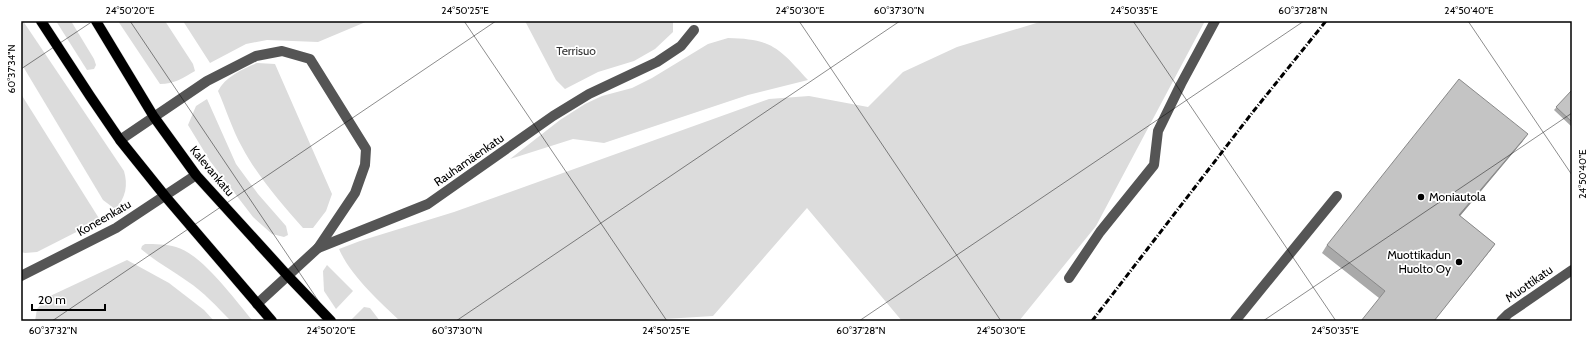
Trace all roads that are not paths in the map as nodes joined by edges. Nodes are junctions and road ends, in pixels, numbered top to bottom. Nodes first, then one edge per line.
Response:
1 (41, 21) edge
2 (96, 21) edge
3 (1215, 21) edge
4 (694, 30) dead end
5 (154, 117) junction
6 (120, 140) junction
7 (196, 175) junction
8 (165, 196) junction
9 (1337, 196) dead end
10 (318, 248) junction
11 (1572, 270) edge
12 (287, 275) junction
13 (21, 276) edge
14 (1069, 278) dead end
15 (256, 304) junction
16 (272, 321) edge
17 (331, 321) edge
18 (1235, 321) edge
19 (1501, 321) edge

1 - 6 main road
2 - 5 main road, Kalevankatu
3 - 14 street
4 - 10 street, Rauhamäenkatu
5 - 6 street
5 - 7 main road, Kalevankatu
5 - 10 street
6 - 8 main road
7 - 8 street, Koneenkatu
7 - 12 main road, Kalevankatu
8 - 13 street, Koneenkatu
8 - 15 main road
9 - 18 street
10 - 12 street, Rauhamäenkatu
11 - 19 street, Muottikatu
12 - 15 street, Rauhamäenkatu
12 - 17 main road, Kalevankatu
15 - 16 main road

